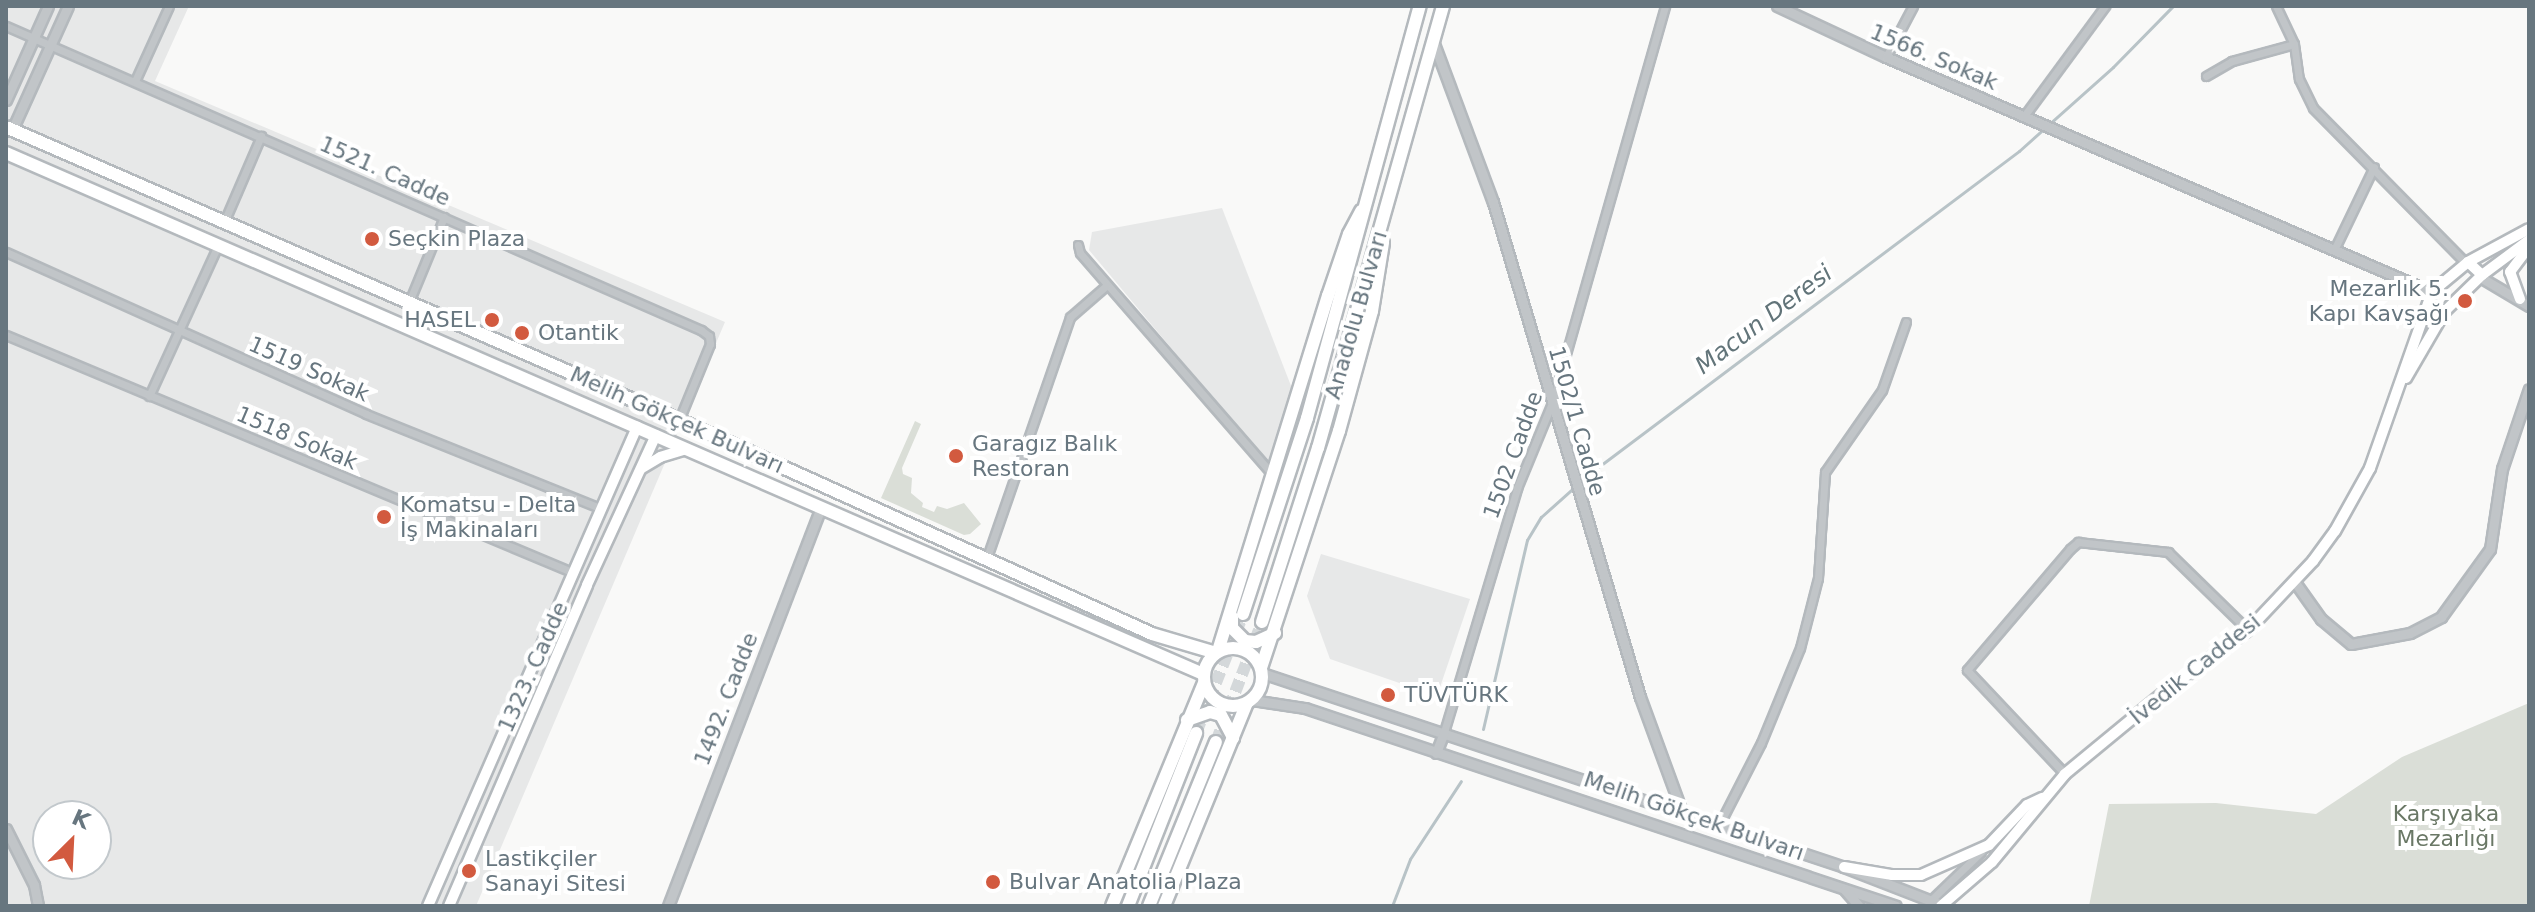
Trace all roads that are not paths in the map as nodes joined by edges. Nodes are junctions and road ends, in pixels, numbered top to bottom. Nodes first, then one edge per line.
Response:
1 (48, 6) edge
2 (68, 6) edge
3 (169, 6) edge
4 (1420, 6) edge
5 (1443, 6) edge
6 (1665, 6) edge
7 (1777, 6) edge
8 (1913, 6) edge
9 (2105, 6) edge
10 (2276, 6) edge
11 (6, 26) edge
12 (34, 38) junction
13 (1433, 41) junction
14 (2294, 44) junction
15 (50, 45) junction
16 (1886, 57) junction
17 (2206, 76) dead end
18 (135, 81) junction
19 (6, 100) edge
20 (2029, 118) junction
21 (8, 131) edge
22 (261, 136) junction
23 (6, 153) edge
24 (2374, 167) junction
25 (1371, 191) junction
26 (1387, 208) junction
27 (444, 217) junction
28 (224, 222) junction
29 (2529, 229) edge
30 (2529, 240) edge
31 (218, 245) junction
32 (1078, 245) dead end
33 (2529, 247) edge
34 (2334, 250) junction
35 (6, 252) edge
36 (2467, 262) junction
37 (2481, 276) junction
38 (1107, 285) junction
39 (2431, 295) junction
40 (409, 302) junction
41 (2524, 303) edge
42 (2445, 311) junction
43 (1906, 322) dead end
44 (179, 332) junction
45 (6, 335) edge
46 (2529, 389) edge
47 (2396, 394) junction
48 (149, 396) junction
49 (1552, 403) junction
50 (647, 406) junction
51 (665, 414) junction
52 (679, 420) junction
53 (637, 427) junction
54 (656, 435) junction
55 (686, 449) junction
56 (640, 469) junction
57 (1273, 475) junction
58 (821, 507) junction
59 (602, 509) junction
60 (986, 560) junction
61 (574, 573) junction
62 (2294, 581) junction
63 (1237, 612) junction
64 (1262, 622) tunnel mouth
65 (2248, 630) junction
66 (1275, 633) junction
67 (1217, 652) junction
68 (1262, 670) junction
69 (1203, 678) junction
70 (1250, 701) junction
71 (1187, 720) junction
72 (1444, 732) junction
73 (1196, 733) tunnel mouth
74 (1233, 738) junction
75 (1216, 742) tunnel mouth
76 (1436, 753) junction
77 (2065, 774) junction
78 (2047, 795) junction
79 (1682, 812) junction
80 (1719, 825) junction
81 (6, 829) edge
82 (1989, 845) junction
83 (1844, 867) junction
84 (440, 878) junction
85 (1835, 884) junction
86 (458, 885) junction
87 (1934, 904) edge
88 (38, 906) edge
89 (428, 906) edge
90 (449, 906) edge
91 (668, 906) edge
92 (1112, 906) edge
93 (1128, 906) edge
94 (1149, 906) edge
95 (1164, 906) edge
96 (1859, 906) edge
97 (1896, 906) edge

1 - 12 street
2 - 15 street
3 - 18 street
4 - 25 main road, Anadolu Bulvarı
5 - 13 main road, Anadolu Bulvarı
6 - 49 street, 1502 Cadde
7 - 16 street, 1566. Sokak
8 - 16 street
9 - 20 street
10 - 14 street
11 - 12 street, 1521. Cadde
12 - 15 street, 1521. Cadde
12 - 19 street
13 - 26 main road, Anadolu Bulvarı
13 - 49 street, 1502/1 Cadde
14 - 17 street
14 - 24 street
15 - 18 street, 1521. Cadde
15 - 21 street
16 - 20 street, 1566. Sokak
18 - 22 street, 1521. Cadde
20 - 34 street, 1566. Sokak
21 - 28 main road, Melih Gökçek Bulvarı
22 - 27 street, 1521. Cadde
22 - 28 street
23 - 31 main road, Melih Gökçek Bulvarı
24 - 34 street
24 - 36 street
25 - 57 main road
25 - 63 main road, Anadolu Bulvarı
26 - 64 main road, Anadolu Bulvarı
26 - 66 main road
27 - 40 street
27 - 52 street, 1521. Cadde
28 - 40 main road, Melih Gökçek Bulvarı
29 - 36 main road, İvedik Caddesi
30 - 37 main road, İvedik Caddesi
31 - 44 street
31 - 53 main road, Melih Gökçek Bulvarı
32 - 38 street
33 - 41 main road
34 - 39 street, 1566. Sokak
35 - 44 street, 1519 Sokak
36 - 37 main road
36 - 39 main road, İvedik Caddesi
37 - 41 street
37 - 42 main road, İvedik Caddesi
38 - 57 street
38 - 60 street
39 - 42 main road
39 - 47 main road, İvedik Caddesi
40 - 50 main road, Melih Gökçek Bulvarı
42 - 47 main road, İvedik Caddesi
43 - 80 street
44 - 48 street
44 - 59 street, 1519 Sokak
45 - 48 street, 1518 Sokak
46 - 62 street
47 - 62 main road, İvedik Caddesi
48 - 61 street, 1518 Sokak
49 - 72 street, 1502 Cadde
49 - 79 street, 1502/1 Cadde
50 - 51 main road, Melih Gökçek Bulvarı
50 - 53 main road
51 - 52 main road, Melih Gökçek Bulvarı
51 - 54 main road
52 - 60 main road, Melih Gökçek Bulvarı
53 - 54 main road, Melih Gökçek Bulvarı
53 - 59 main road, 1323. Cadde
54 - 55 main road, Melih Gökçek Bulvarı
54 - 56 main road
55 - 56 main road
55 - 58 main road, Melih Gökçek Bulvarı
56 - 86 main road
57 - 63 main road
58 - 69 main road, Melih Gökçek Bulvarı
58 - 91 street, 1492. Cadde
59 - 61 main road, 1323. Cadde
60 - 67 main road, Melih Gökçek Bulvarı
61 - 84 main road, 1323. Cadde
62 - 65 main road, İvedik Caddesi
63 - 66 main road
63 - 67 main road
65 - 77 main road, İvedik Caddesi
65 - 77 street
66 - 68 main road
67 - 68 main road
67 - 69 main road
68 - 70 main road
68 - 72 street, Melih Gökçek Bulvarı
69 - 70 main road
69 - 71 main road
70 - 74 main road
70 - 76 street, Melih Gökçek Bulvarı
71 - 74 main road
71 - 92 main road
72 - 76 street
72 - 79 street, Melih Gökçek Bulvarı
73 - 93 main road
74 - 95 main road
75 - 94 main road
76 - 85 street, Melih Gökçek Bulvarı
77 - 78 main road, İvedik Caddesi
78 - 82 main road
78 - 87 main road, İvedik Caddesi
79 - 80 street, Melih Gökçek Bulvarı
80 - 83 street, Melih Gökçek Bulvarı
81 - 88 street
82 - 83 main road
82 - 87 street
83 - 87 street, Melih Gökçek Bulvarı
84 - 86 main road
84 - 89 main road, 1323. Cadde
85 - 96 street
85 - 97 street, Melih Gökçek Bulvarı
86 - 90 main road

